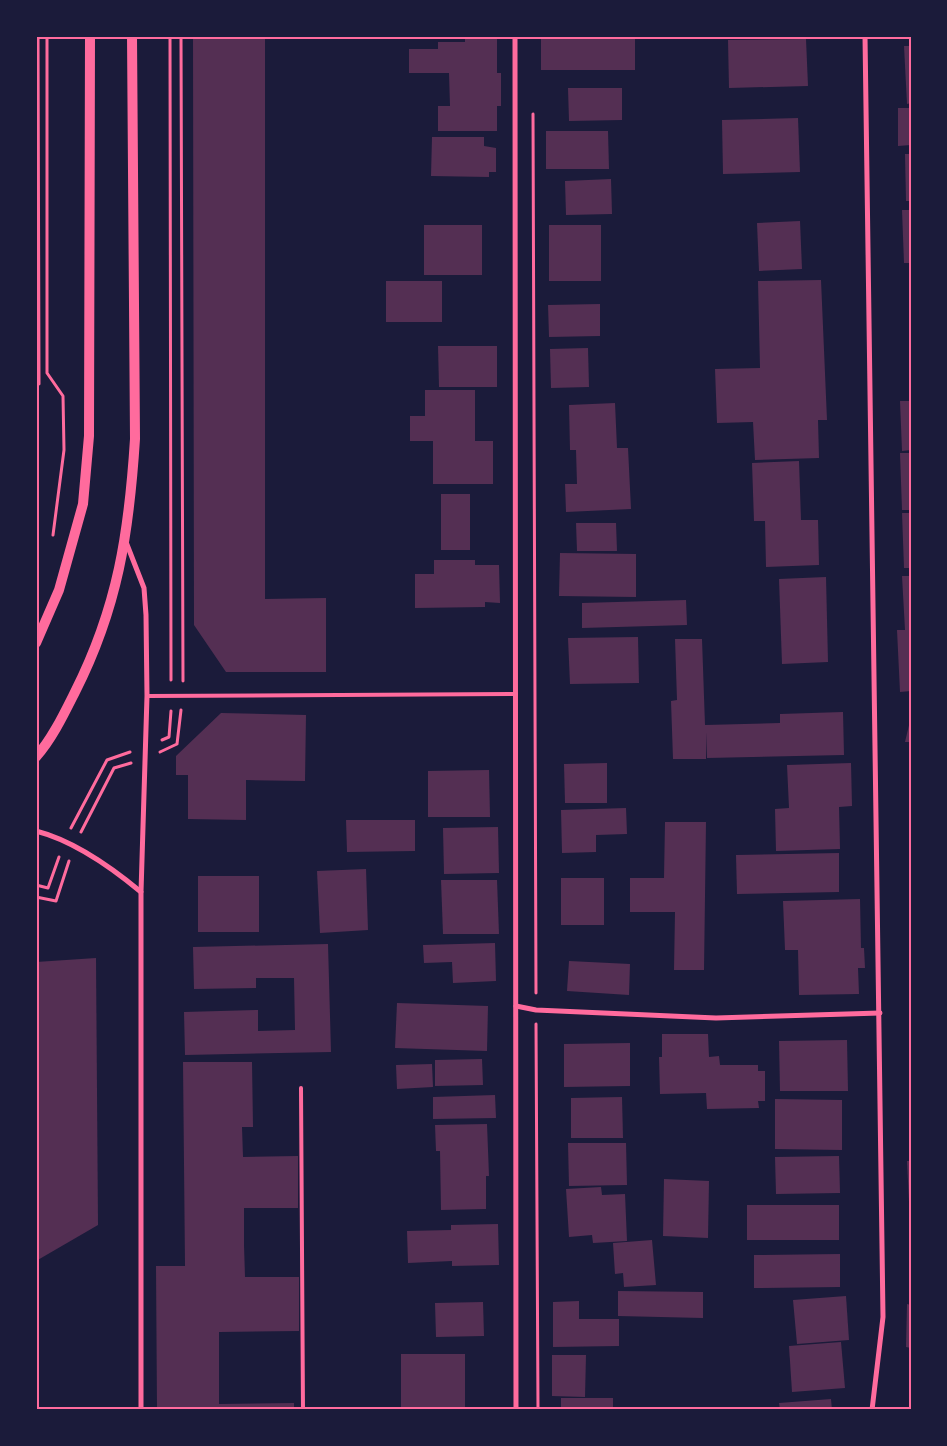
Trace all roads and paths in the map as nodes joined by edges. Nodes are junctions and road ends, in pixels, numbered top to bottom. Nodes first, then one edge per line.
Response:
1 (38, 36) edge
2 (47, 36) edge
3 (90, 36) edge
4 (132, 36) edge
5 (170, 36) edge
6 (181, 36) edge
7 (515, 36) edge
8 (865, 36) edge
9 (533, 106) dead end
10 (36, 344) edge
11 (40, 349) junction
12 (39, 384) dead end
13 (53, 538) dead end
14 (125, 540) junction
15 (36, 643) edge
16 (516, 694) junction
17 (147, 696) junction
18 (172, 696) junction
19 (183, 696) junction
20 (146, 746) junction
21 (36, 757) edge
22 (146, 758) junction
23 (36, 831) edge
24 (64, 840) junction
25 (74, 846) junction
26 (36, 885) edge
27 (141, 892) junction
28 (36, 897) edge
29 (516, 1006) junction
30 (536, 1010) junction
31 (880, 1013) junction
32 (301, 1088) dead end
33 (141, 1410) edge
34 (303, 1410) edge
35 (516, 1410) edge
36 (538, 1410) edge
37 (872, 1410) edge

1 - 11 path
2 - 13 path
3 - 15 main road
4 - 14 main road
5 - 18 path
6 - 19 path
7 - 16 street
8 - 31 street
9 - 30 path
10 - 11 path
11 - 12 path
14 - 17 street
14 - 21 main road
16 - 19 lane
16 - 29 street
17 - 18 lane
17 - 20 street
18 - 19 lane
18 - 20 path
19 - 22 path
20 - 22 street
20 - 24 path
22 - 25 path
22 - 27 street
23 - 24 street
24 - 25 street
24 - 26 path
25 - 27 street
25 - 28 path
27 - 33 street
29 - 30 street
29 - 35 street
30 - 31 street
30 - 36 path
31 - 37 street
32 - 34 lane

